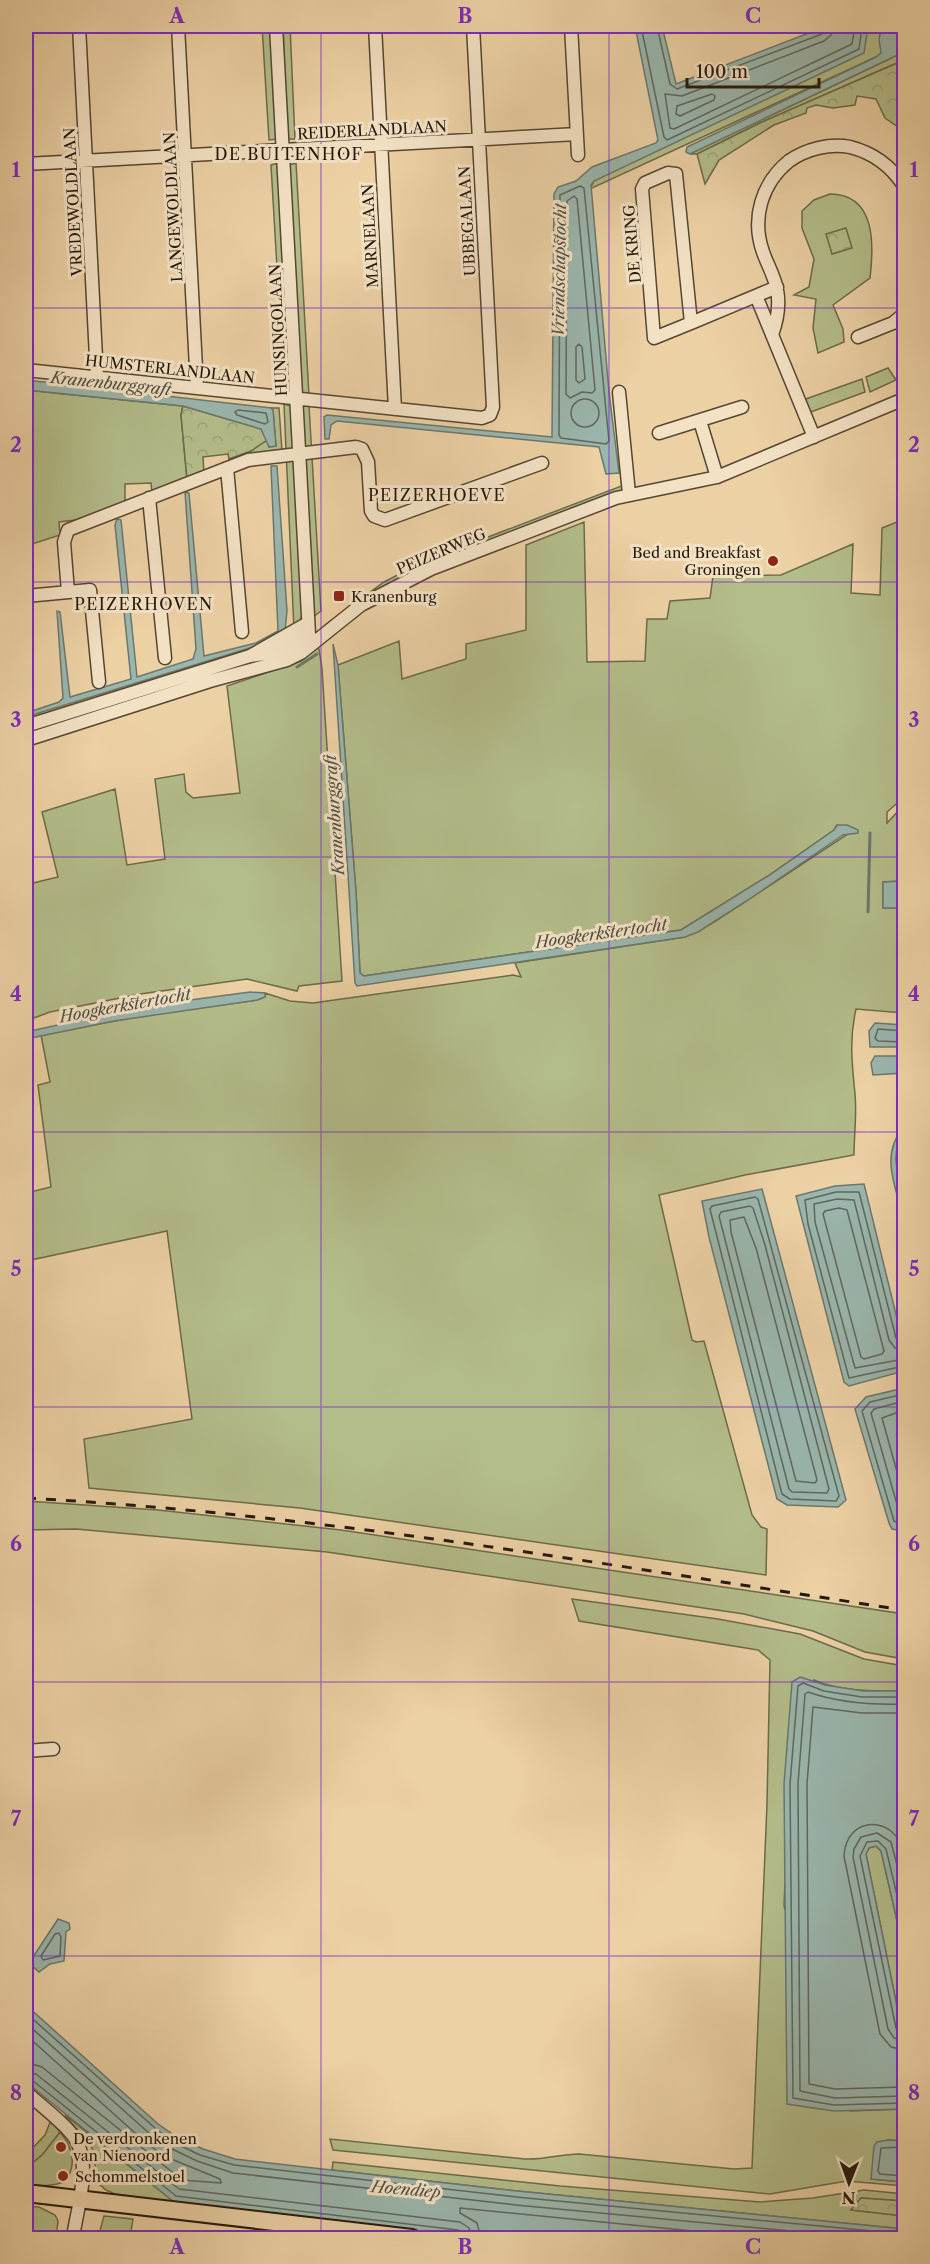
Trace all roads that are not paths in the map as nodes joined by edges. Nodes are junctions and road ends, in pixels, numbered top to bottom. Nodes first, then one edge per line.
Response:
1 (79, 26) edge
2 (178, 26) edge
3 (276, 26) edge
4 (375, 26) edge
5 (473, 26) edge
6 (571, 26) edge
7 (577, 134) junction
8 (478, 139) junction
9 (380, 144) junction
10 (282, 150) junction
11 (186, 155) junction
12 (578, 155) dead end
13 (85, 160) junction
14 (26, 164) edge
15 (904, 186) edge
16 (777, 286) junction
17 (759, 303) dead end
18 (904, 314) edge
19 (691, 323) junction
20 (772, 335) junction
21 (858, 337) dead end
22 (26, 370) edge
23 (97, 377) junction
24 (197, 387) junction
25 (619, 392) dead end
26 (297, 398) junction
27 (904, 399) edge
28 (742, 407) dead end
29 (395, 409) junction
30 (490, 415) joint
31 (700, 421) junction
32 (659, 433) dead end
33 (814, 437) junction
34 (300, 452) junction
35 (542, 464) dead end
36 (226, 468) junction
37 (717, 477) junction
38 (629, 494) junction
39 (149, 498) junction
40 (69, 592) junction
41 (26, 596) edge
42 (309, 628) joint
43 (242, 632) dead end
44 (165, 658) dead end
45 (208, 675) junction
46 (99, 682) dead end
47 (26, 726) edge
48 (26, 740) edge
49 (53, 1749) dead end
50 (26, 1751) edge
51 (26, 2092) edge
52 (26, 2193) edge
53 (79, 2199) junction
54 (382, 2237) edge
55 (73, 2238) edge
56 (412, 2238) edge

1 - 13 street, VREDEWOLDLAAN
2 - 11 street, LANGEWOLDLAAN
3 - 10 street, HUNSINGOLAAN
4 - 9 street, MARNELAAN
5 - 8 street, UBBEGALAAN
6 - 7 street
7 - 8 street, REIDERLANDLAAN
7 - 12 street
8 - 9 street, REIDERLANDLAAN
8 - 30 street, UBBEGALAAN
9 - 10 street, REIDERLANDLAAN
9 - 29 street, MARNELAAN
10 - 11 street, REIDERLANDLAAN
10 - 26 street, HUNSINGOLAAN
11 - 13 street, REIDERLANDLAAN
11 - 24 street, LANGEWOLDLAAN
13 - 14 street, REIDERLANDLAAN
13 - 23 street, VREDEWOLDLAAN
15 - 16 street
16 - 19 street, DE KRING
16 - 20 street
17 - 20 street
18 - 21 street
19 - 19 street, DE KRING
20 - 33 street
22 - 23 street, HUMSTERLANDLAAN
23 - 24 street, HUMSTERLANDLAAN
24 - 26 street, HUMSTERLANDLAAN
25 - 38 street
26 - 29 street, HUMSTERLANDLAAN
26 - 34 street, HUNSINGOLAAN
27 - 33 street, PEIZERWEG
28 - 31 street
29 - 30 street, HUMSTERLANDLAAN
31 - 32 street
31 - 37 street
33 - 37 street, PEIZERWEG
34 - 35 street
34 - 36 street
34 - 42 street, HUNSINGOLAAN
36 - 39 street
36 - 43 street
37 - 38 street, PEIZERWEG
38 - 45 street, PEIZERWEG
39 - 40 street
39 - 44 street
40 - 41 street
40 - 46 street
42 - 45 street, PEIZERWEG
45 - 47 street, PEIZERWEG
45 - 48 street, PEIZERWEG
49 - 50 street
51 - 53 street
52 - 53 main road
53 - 54 main road
53 - 55 street
54 - 56 main road

